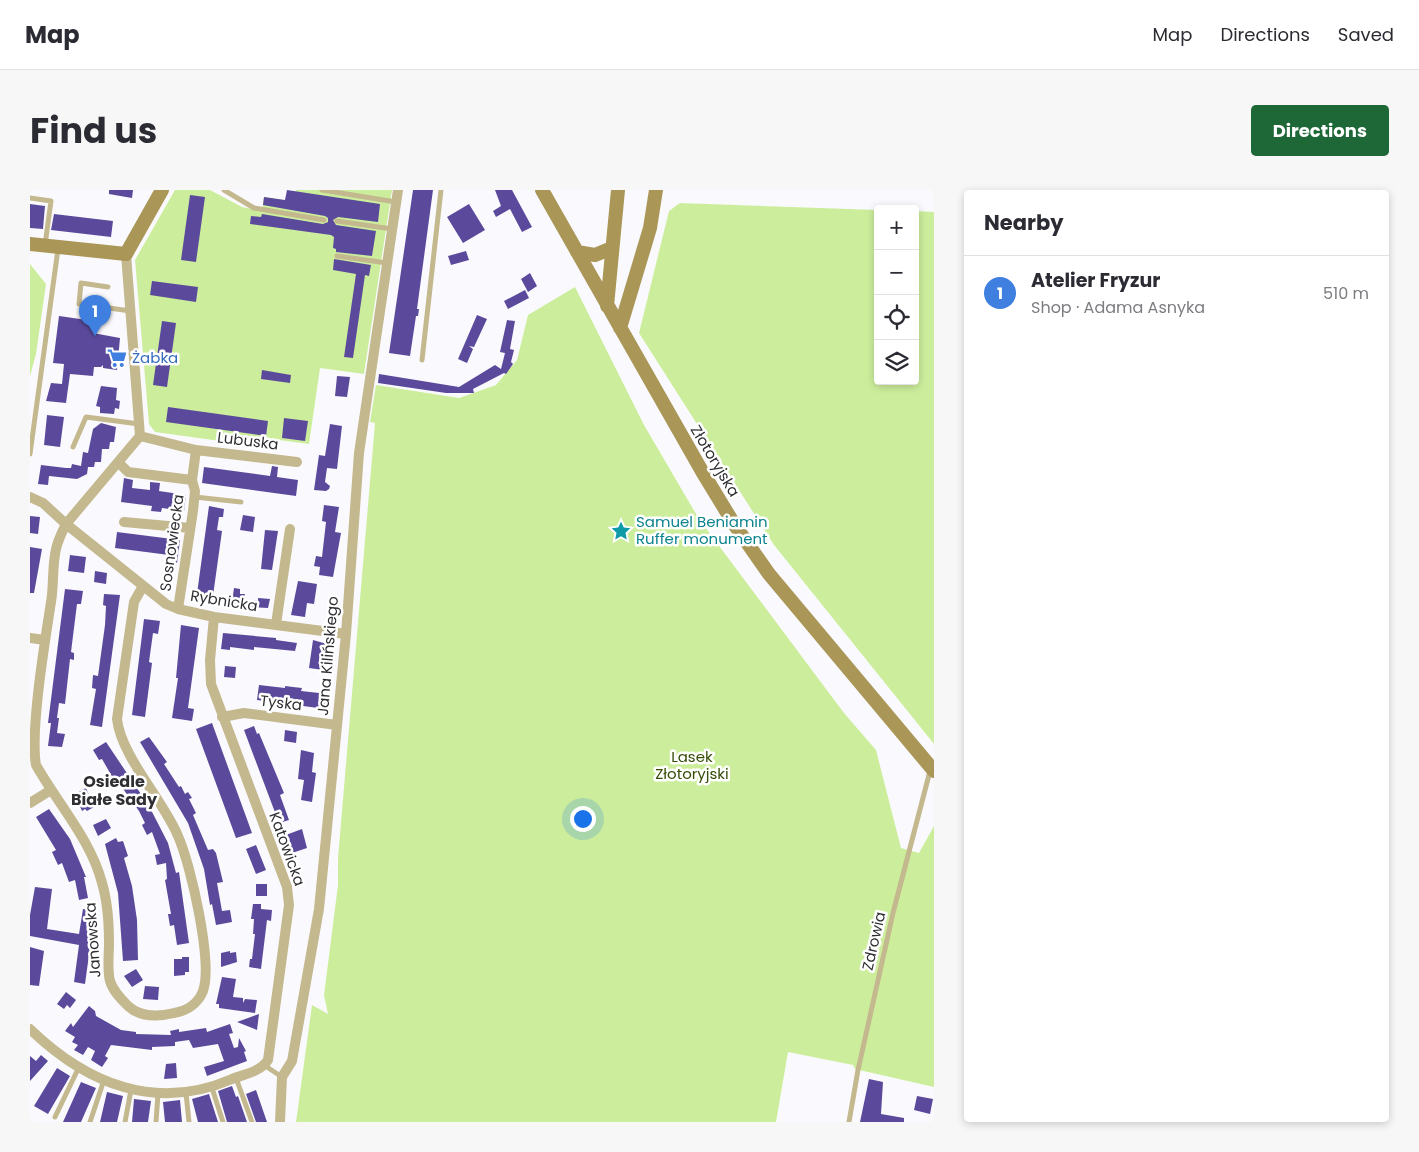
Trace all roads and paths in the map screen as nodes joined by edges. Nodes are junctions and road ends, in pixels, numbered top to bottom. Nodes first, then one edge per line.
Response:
1 (162, 190) edge
2 (224, 190) edge
3 (322, 190) edge
4 (398, 190) edge
5 (441, 190) edge
6 (542, 190) edge
7 (618, 190) edge
8 (656, 190) edge
9 (30, 198) edge
10 (396, 202) junction
11 (324, 220) dead end
12 (337, 222) dead end
13 (392, 229) junction
14 (30, 244) edge
15 (52, 246) junction
16 (612, 248) junction
17 (577, 252) junction
18 (126, 254) junction
19 (337, 256) dead end
20 (387, 263) junction
21 (108, 287) dead end
22 (607, 306) junction
23 (131, 311) junction
24 (620, 328) junction
25 (422, 360) dead end
26 (140, 424) junction
27 (140, 436) junction
28 (73, 447) dead end
29 (196, 450) junction
30 (30, 454) edge
31 (297, 462) dead end
32 (119, 463) junction
33 (192, 480) junction
34 (30, 497) edge
35 (194, 497) junction
36 (241, 502) dead end
37 (124, 522) dead end
38 (66, 524) junction
39 (190, 528) junction
40 (290, 529) dead end
41 (143, 586) junction
42 (178, 609) junction
43 (214, 617) junction
44 (276, 624) junction
45 (346, 634) junction
46 (30, 638) edge
47 (45, 640) junction
48 (222, 717) junction
49 (337, 725) junction
50 (31, 733) edge
51 (932, 770) edge
52 (51, 790) junction
53 (30, 803) edge
54 (30, 1029) edge
55 (264, 1065) junction
56 (80, 1068) junction
57 (282, 1077) junction
58 (236, 1078) junction
59 (104, 1080) junction
60 (212, 1088) junction
61 (131, 1090) junction
62 (186, 1093) junction
63 (158, 1094) junction
64 (55, 1117) dead end
65 (90, 1122) edge
66 (125, 1122) edge
67 (156, 1122) edge
68 (189, 1122) edge
69 (223, 1122) edge
70 (252, 1122) edge
71 (280, 1122) edge
72 (849, 1122) edge

1 - 18 street
2 - 11 lane
3 - 10 lane
4 - 10 street, Jana Kilińskiego
5 - 25 lane
6 - 17 street, Złotoryjska
7 - 16 street
8 - 24 street
9 - 15 lane
10 - 13 street, Jana Kilińskiego
12 - 13 lane
13 - 20 street, Jana Kilińskiego
14 - 15 street
15 - 18 street
15 - 30 lane
16 - 17 street
16 - 22 street
17 - 22 street, Złotoryjska
18 - 23 street
19 - 20 lane
20 - 45 street, Jana Kilińskiego
21 - 23 lane
22 - 24 street, Złotoryjska
23 - 26 street
24 - 51 street, Złotoryjska
26 - 27 street
26 - 28 lane
27 - 29 street, Lubuska
27 - 32 street, Janowska
29 - 31 street, Lubuska
29 - 33 street, Lubuska
32 - 33 street
32 - 38 street, Janowska
33 - 35 street, Sosnowiecka
34 - 38 street, Rybnicka
35 - 36 lane
35 - 39 street, Sosnowiecka
37 - 39 street
38 - 41 street, Rybnicka
38 - 47 street, Janowska
39 - 42 street, Sosnowiecka
40 - 44 street
41 - 42 street, Rybnicka
41 - 52 street, Janowska
42 - 43 street, Rybnicka
43 - 44 street, Rybnicka
43 - 48 street, Katowicka
44 - 45 street, Rybnicka
45 - 49 street, Jana Kilińskiego
46 - 47 street
47 - 50 street, Janowska
48 - 49 street, Tyska
48 - 55 street, Katowicka
49 - 57 street, Jana Kilińskiego
50 - 52 street, Janowska
51 - 72 lane, Zdrowia
52 - 53 street
54 - 56 street
55 - 57 lane
55 - 58 street
56 - 59 street
56 - 64 lane
57 - 71 street, Jana Kilińskiego
58 - 60 street
58 - 70 lane
59 - 61 street
59 - 65 lane
60 - 62 street
60 - 69 lane
61 - 63 street
61 - 66 lane
62 - 63 street
62 - 68 lane
63 - 67 lane

